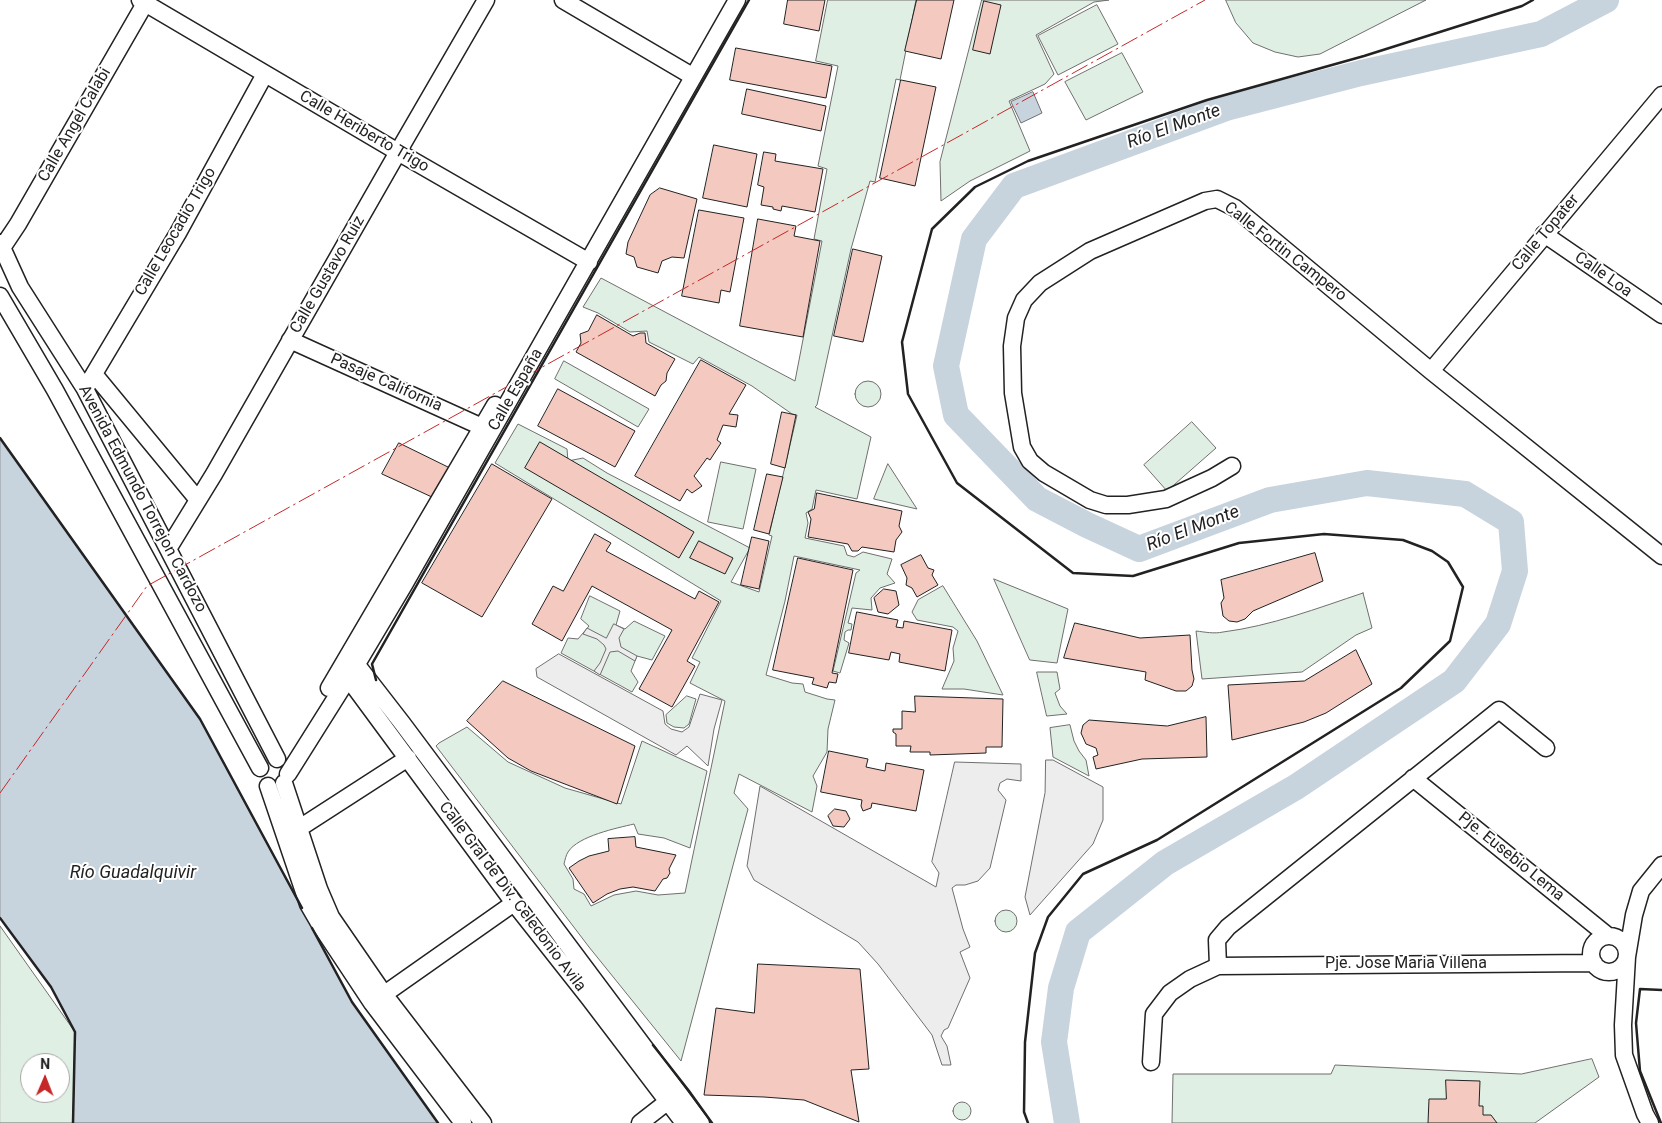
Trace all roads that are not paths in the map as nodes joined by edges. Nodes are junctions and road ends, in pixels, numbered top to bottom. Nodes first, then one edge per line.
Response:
1 (486, 0) edge
2 (563, 0) edge
3 (728, 0) edge
4 (737, 0) edge
5 (144, 1) edge
6 (688, 73) junction
7 (265, 74) junction
8 (1662, 96) edge
9 (398, 152) junction
10 (1544, 234) junction
11 (1, 246) edge
12 (585, 259) junction
13 (0, 296) edge
14 (1662, 316) edge
15 (290, 340) junction
16 (1431, 371) junction
17 (94, 374) junction
18 (85, 389) junction
19 (482, 427) junction
20 (1232, 466) dead end
21 (198, 500) junction
22 (168, 549) junction
23 (1662, 556) edge
24 (348, 668) junction
25 (1546, 748) dead end
26 (408, 758) junction
27 (280, 773) junction
28 (1414, 778) junction
29 (298, 829) junction
30 (1662, 865) edge
31 (514, 903) junction
32 (1608, 936) junction
33 (1627, 957) junction
34 (1594, 963) junction
35 (1218, 966) junction
36 (378, 998) junction
37 (1151, 1062) dead end
38 (667, 1102) junction
39 (463, 1123) edge
40 (483, 1123) edge
41 (640, 1123) edge
42 (684, 1123) edge
43 (701, 1123) edge
44 (1650, 1123) edge

1 - 9 street, Calle Gustavo Ruiz
2 - 6 street
3 - 6 street, Calle España
4 - 12 street, Calle España
5 - 7 street, Calle Heriberto Trigo
5 - 11 street, Calle Angel Calabi
6 - 12 street, Calle España
7 - 9 street, Calle Heriberto Trigo
7 - 17 street, Calle Leocadio Trigo
8 - 10 street, Calle Topater
9 - 12 street, Calle Heriberto Trigo
9 - 15 street, Calle Gustavo Ruiz
10 - 14 street, Calle Loa
10 - 16 street, Calle Topater
11 - 18 street, Avenida Edmundo Torrejon Cardozo
12 - 19 street, Calle España
12 - 24 street, Calle España
13 - 27 street, Avenida Edmundo Torrejon Cardozo
15 - 19 street, Pasaje California
15 - 21 street, Calle Gustavo Ruiz
16 - 20 street, Calle Fortin Campero
16 - 23 street, Calle Fortin Campero
17 - 18 street, Calle Leocadio Trigo
17 - 21 street
18 - 22 street, Avenida Edmundo Torrejon Cardozo
19 - 24 street, Calle España
21 - 22 street, Calle Gustavo Ruiz
22 - 27 street, Avenida Edmundo Torrejon Cardozo
24 - 26 street, Calle Gral de Div. Celedonio Avila
24 - 27 street, Calle España
24 - 43 street
25 - 28 street
26 - 29 street
26 - 31 street, Calle Gral de Div. Celedonio Avila
27 - 29 street, Avenida Edmundo Torrejon Cardozo
27 - 36 street, Avenida Edmundo Torrejon Cardozo
28 - 32 street, Pje. Eusebio Lema
28 - 35 street
29 - 36 street, Avenida Edmundo Torrejon Cardozo
30 - 33 street
31 - 36 street
31 - 38 street, Calle Gral de Div. Celedonio Avila
32 - 33 street
32 - 34 street
33 - 34 street
33 - 44 street
34 - 35 street, Pje. Jose Maria Villena
35 - 37 street
36 - 39 street, Avenida Edmundo Torrejon Cardozo
36 - 40 street, Avenida Edmundo Torrejon Cardozo
38 - 41 street
38 - 42 street, Calle Gral de Div. Celedonio Avila

